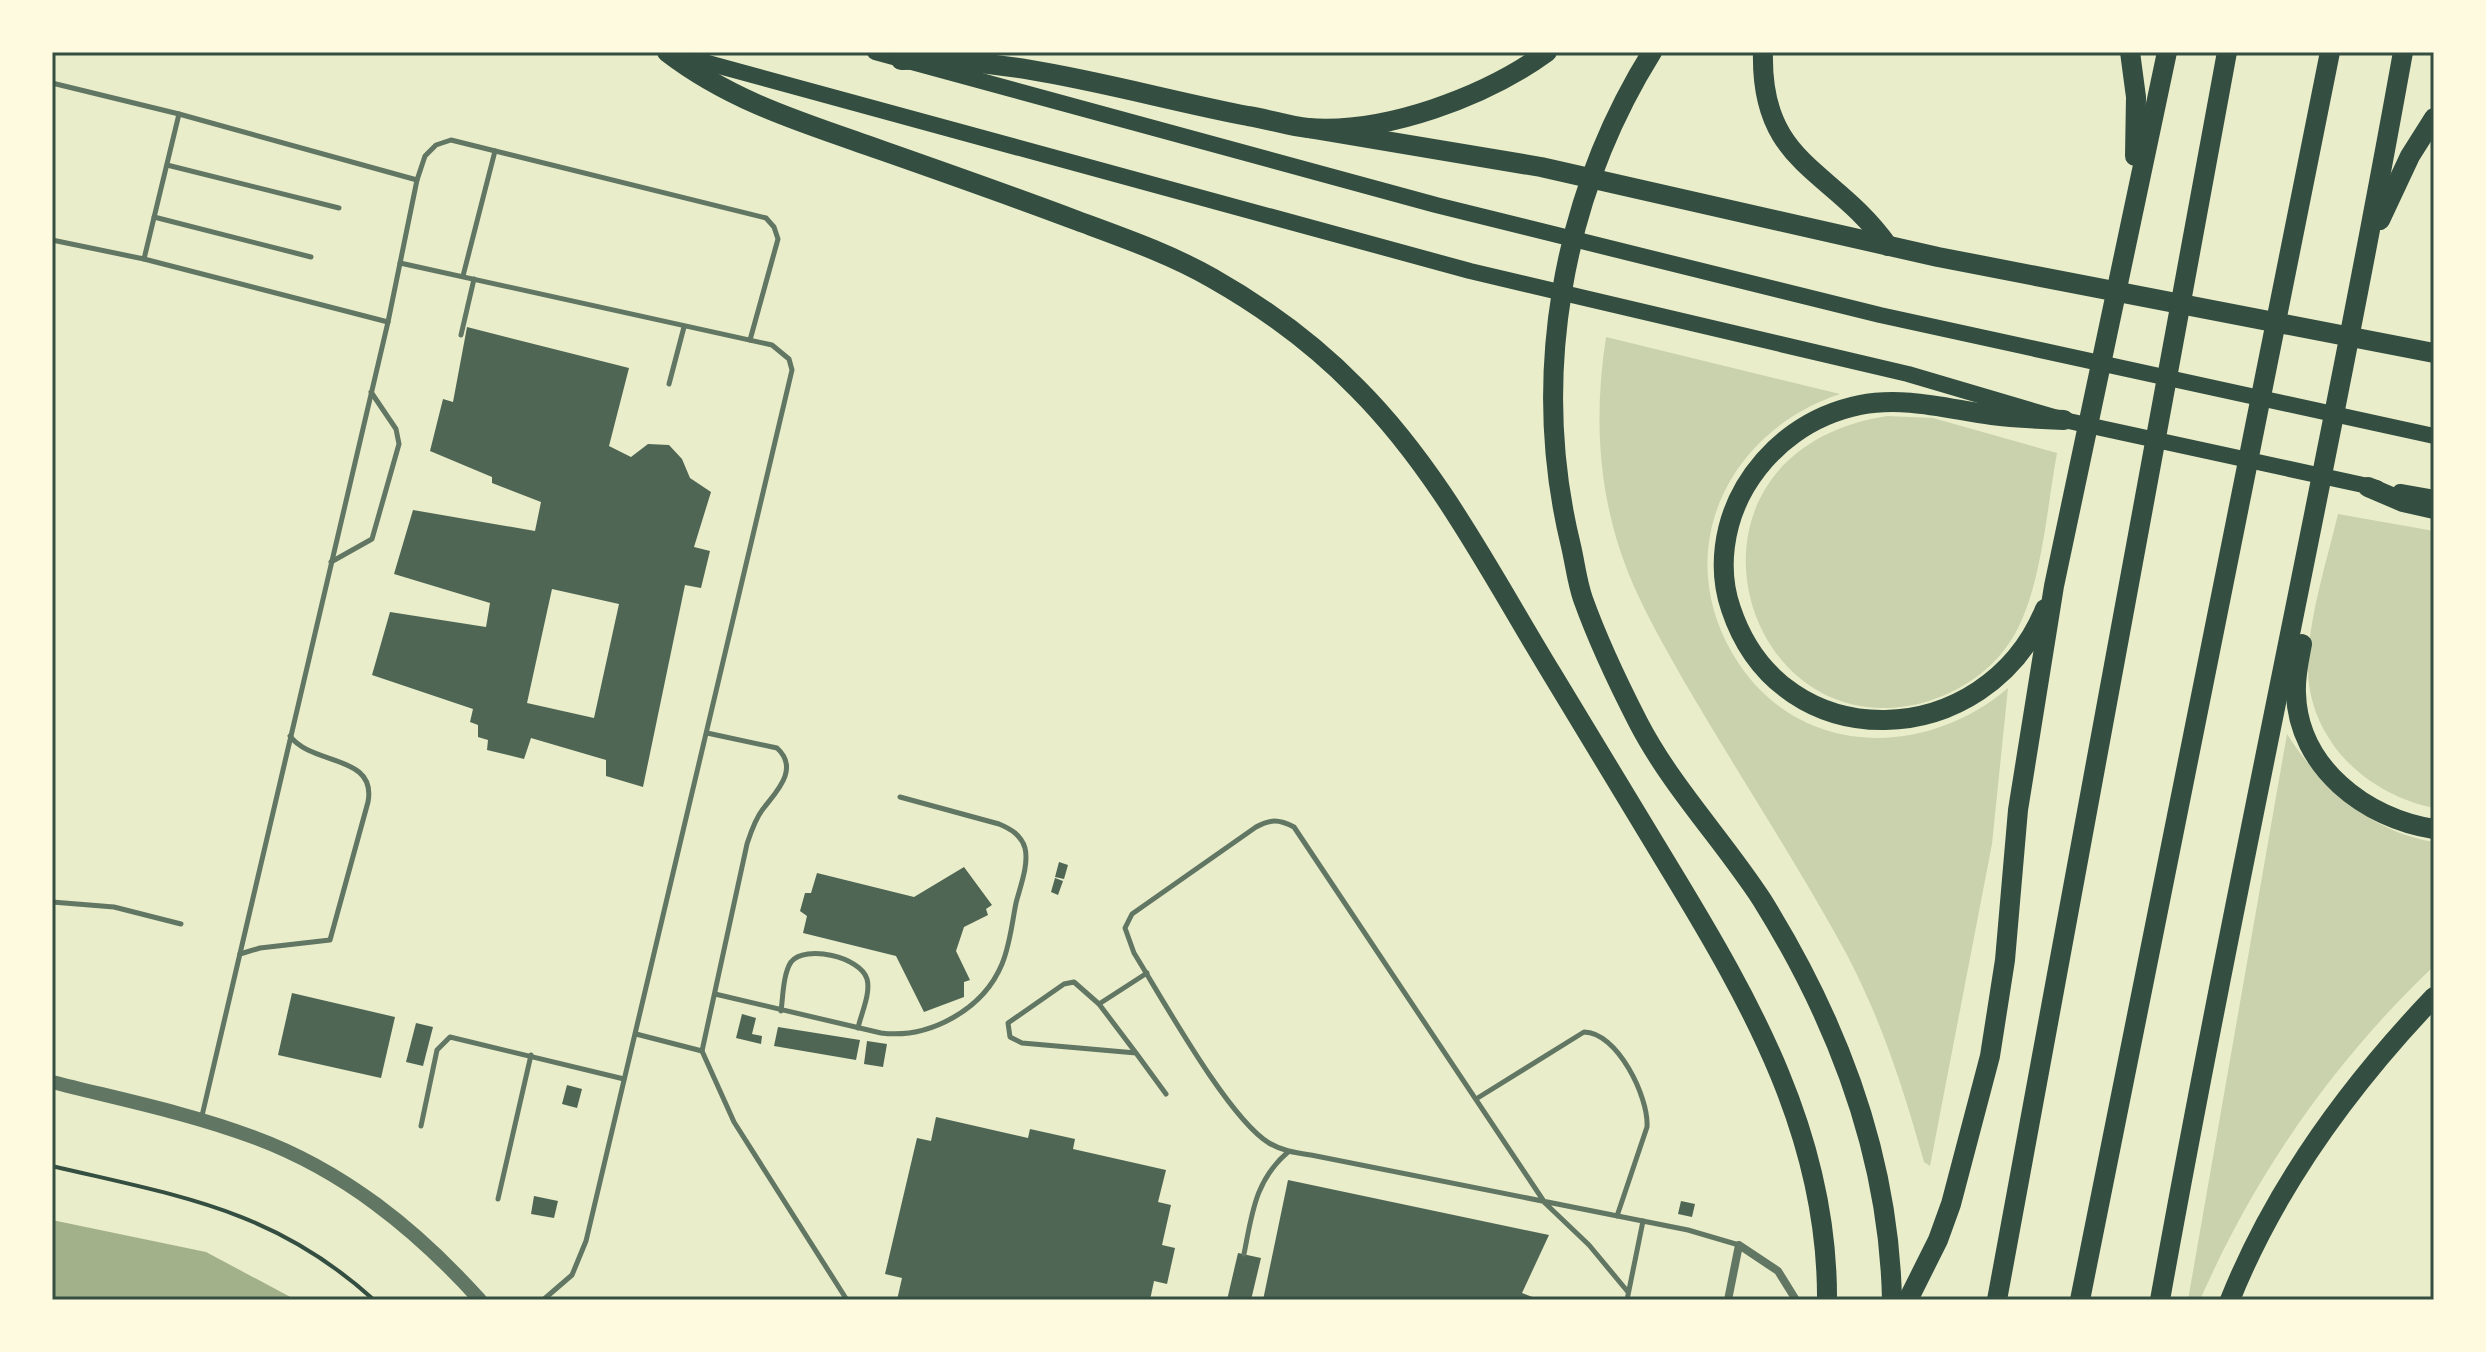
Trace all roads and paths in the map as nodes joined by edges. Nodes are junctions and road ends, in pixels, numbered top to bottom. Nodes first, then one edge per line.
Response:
1 (667, 52) edge
2 (875, 52) edge
3 (1547, 52) edge
4 (1652, 52) edge
5 (1763, 52) edge
6 (2130, 52) edge
7 (2167, 52) edge
8 (2227, 52) edge
9 (2330, 52) edge
10 (2403, 52) edge
11 (901, 60) junction
12 (52, 83) edge
13 (179, 114) junction
14 (2434, 118) edge
15 (1308, 128) junction
16 (495, 151) junction
17 (167, 165) junction
18 (417, 180) junction
19 (2135, 191) junction
20 (339, 208) dead end
21 (154, 217) junction
22 (52, 240) edge
23 (2368, 245) junction
24 (1895, 248) junction
25 (311, 257) dead end
26 (144, 259) junction
27 (400, 263) junction
28 (463, 276) junction
29 (474, 279) junction
30 (388, 322) junction
31 (684, 327) junction
32 (461, 335) dead end
33 (750, 340) junction
34 (2434, 353) edge
35 (669, 384) dead end
36 (370, 391) junction
37 (2064, 420) junction
38 (2434, 436) edge
39 (2368, 487) junction
40 (2434, 498) edge
41 (2434, 509) edge
42 (2313, 533) junction
43 (330, 562) junction
44 (2054, 586) junction
45 (707, 733) junction
46 (290, 736) junction
47 (900, 797) dead end
48 (2434, 829) edge
49 (52, 902) edge
50 (181, 924) dead end
51 (239, 954) junction
52 (1147, 973) junction
53 (715, 994) junction
54 (2434, 997) edge
55 (1099, 1004) junction
56 (781, 1011) junction
57 (858, 1028) junction
58 (636, 1034) junction
59 (702, 1051) junction
60 (1136, 1053) junction
61 (531, 1055) junction
62 (624, 1079) junction
63 (52, 1082) edge
64 (1166, 1094) dead end
65 (1476, 1099) junction
66 (201, 1121) junction
67 (421, 1126) dead end
68 (1288, 1152) junction
69 (52, 1166) edge
70 (498, 1199) dead end
71 (1545, 1203) junction
72 (1617, 1216) junction
73 (1643, 1221) junction
74 (1739, 1245) junction
75 (1244, 1254) dead end
76 (1628, 1292) junction
77 (374, 1300) edge
78 (480, 1300) edge
79 (543, 1300) edge
80 (847, 1300) edge
81 (1627, 1300) edge
82 (1728, 1300) edge
83 (1796, 1300) edge
84 (1827, 1300) edge
85 (1892, 1300) edge
86 (1908, 1300) edge
87 (1997, 1300) edge
88 (2080, 1300) edge
89 (2160, 1300) edge
90 (2230, 1300) edge

1 - 37 main road
1 - 84 highway
2 - 11 main road
3 - 15 highway
4 - 85 highway
5 - 24 highway
6 - 19 highway
7 - 19 highway
8 - 87 highway
9 - 88 highway
10 - 23 highway
11 - 15 highway
11 - 38 main road
12 - 13 lane
13 - 17 lane
13 - 18 lane
14 - 23 highway
15 - 24 highway
16 - 18 lane
16 - 28 lane
16 - 33 lane
17 - 20 lane
17 - 21 lane
18 - 27 lane
19 - 44 highway
21 - 25 lane
21 - 26 lane
22 - 26 lane
23 - 42 highway
24 - 34 highway
26 - 30 lane
27 - 28 lane
27 - 30 lane
28 - 29 lane
29 - 31 lane
29 - 32 lane
30 - 36 lane
31 - 33 lane
31 - 35 lane
33 - 45 lane
36 - 43 lane
36 - 43 lane
37 - 39 main road
37 - 44 highway
39 - 40 main road
39 - 41 highway
42 - 48 highway
42 - 89 highway
43 - 46 lane
44 - 86 highway
45 - 53 lane
45 - 58 lane
46 - 51 lane
46 - 51 lane
47 - 57 lane
49 - 50 lane
51 - 66 lane
52 - 55 lane
52 - 65 lane
52 - 68 lane
53 - 56 lane
53 - 59 lane
54 - 90 highway
55 - 60 lane
55 - 60 lane
56 - 57 lane
56 - 57 lane
58 - 59 lane
58 - 62 lane
59 - 80 lane
60 - 64 lane
61 - 62 lane
61 - 67 lane
61 - 70 lane
62 - 79 lane
63 - 66 street
65 - 71 lane
65 - 72 lane
66 - 78 street
68 - 71 lane
68 - 75 lane
69 - 77 path
71 - 72 lane
71 - 76 lane
72 - 73 lane
73 - 74 lane
73 - 76 lane
74 - 82 street
74 - 83 street
76 - 81 lane

